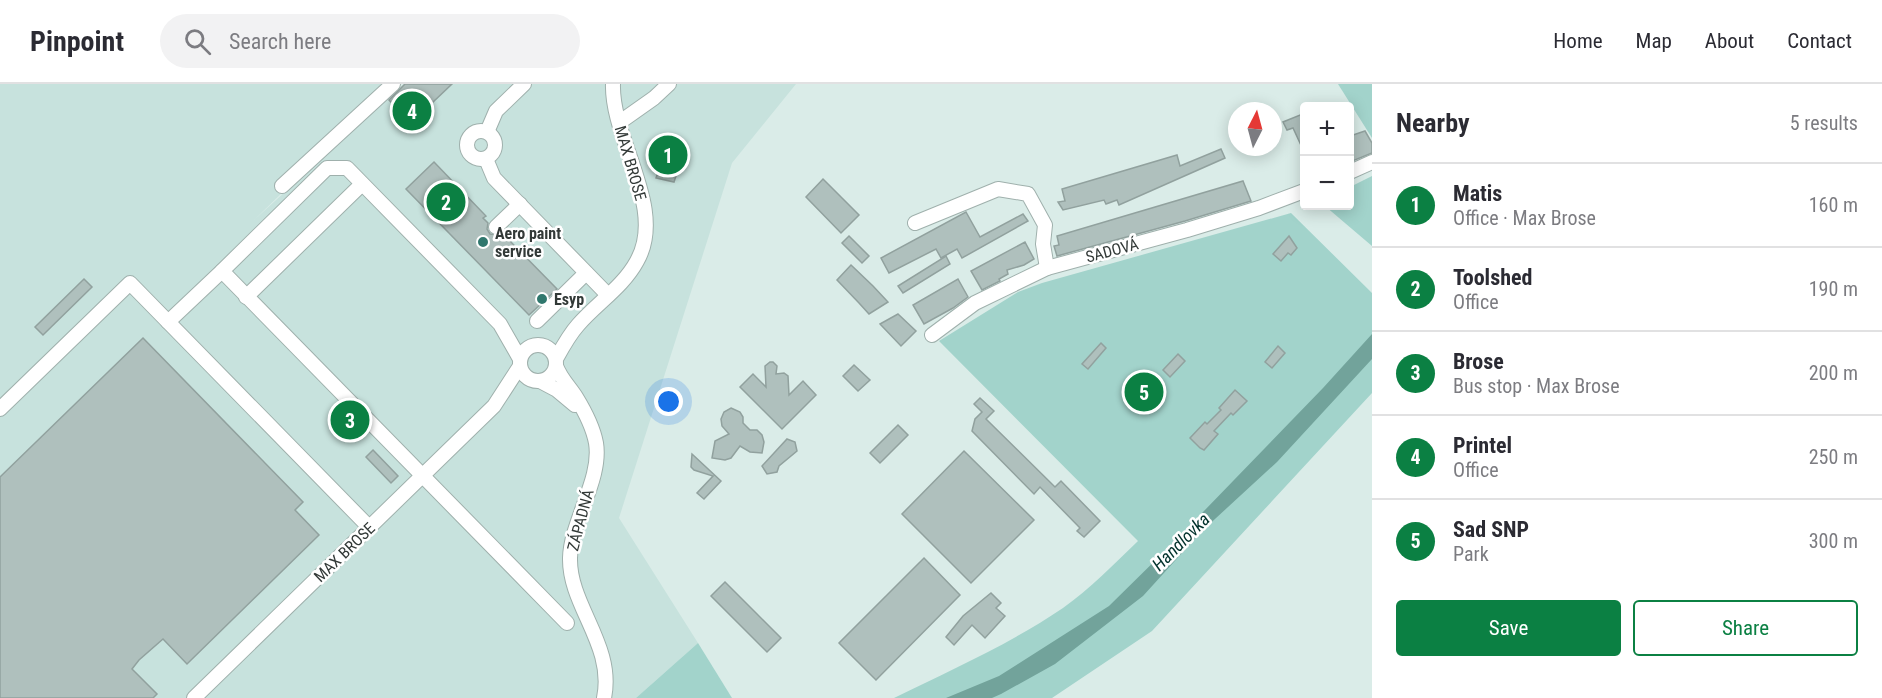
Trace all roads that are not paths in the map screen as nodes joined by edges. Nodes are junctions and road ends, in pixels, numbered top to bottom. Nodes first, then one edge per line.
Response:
1 (393, 84) edge
2 (524, 84) edge
3 (613, 84) edge
4 (669, 84) edge
5 (620, 122) junction
6 (487, 132) junction
7 (486, 159) junction
8 (1372, 162) edge
9 (1354, 170) edge
10 (362, 184) junction
11 (282, 186) dead end
12 (1300, 193) edge
13 (520, 204) junction
14 (915, 223) dead end
15 (496, 227) dead end
16 (1047, 268) junction
17 (222, 271) junction
18 (586, 273) junction
19 (608, 296) junction
20 (246, 297) junction
21 (537, 321) dead end
22 (168, 322) junction
23 (500, 324) junction
24 (577, 326) junction
25 (932, 334) dead end
26 (540, 345) junction
27 (520, 363) junction
28 (556, 363) junction
29 (537, 381) junction
30 (494, 406) junction
31 (0, 409) edge
32 (584, 412) junction
33 (422, 476) junction
34 (369, 527) junction
35 (567, 623) dead end
36 (194, 698) edge
37 (604, 698) edge

1 - 11 street
2 - 6 street
3 - 5 street, MAX BROSE
4 - 5 street
5 - 19 street, MAX BROSE
6 - 7 street
6 - 7 street
7 - 13 street
8 - 9 street
10 - 17 street
10 - 20 street
10 - 23 street
12 - 16 street, SADOVÁ
13 - 15 street
13 - 18 street
14 - 16 street
16 - 25 street, SADOVÁ
17 - 20 street
17 - 22 street
18 - 19 street
18 - 21 street
19 - 24 street, MAX BROSE
20 - 33 street
22 - 31 street
22 - 34 street
23 - 26 street
23 - 27 street
24 - 26 street, MAX BROSE
24 - 28 street, MAX BROSE
26 - 27 street, MAX BROSE
26 - 28 street
27 - 29 street
27 - 30 street, MAX BROSE
28 - 29 street, MAX BROSE
28 - 32 street, ZÁPADNÁ
29 - 30 street, MAX BROSE
29 - 32 street, ZÁPADNÁ
30 - 33 street, MAX BROSE
32 - 37 street, ZÁPADNÁ
33 - 34 street, MAX BROSE
33 - 35 street
34 - 36 street, MAX BROSE

